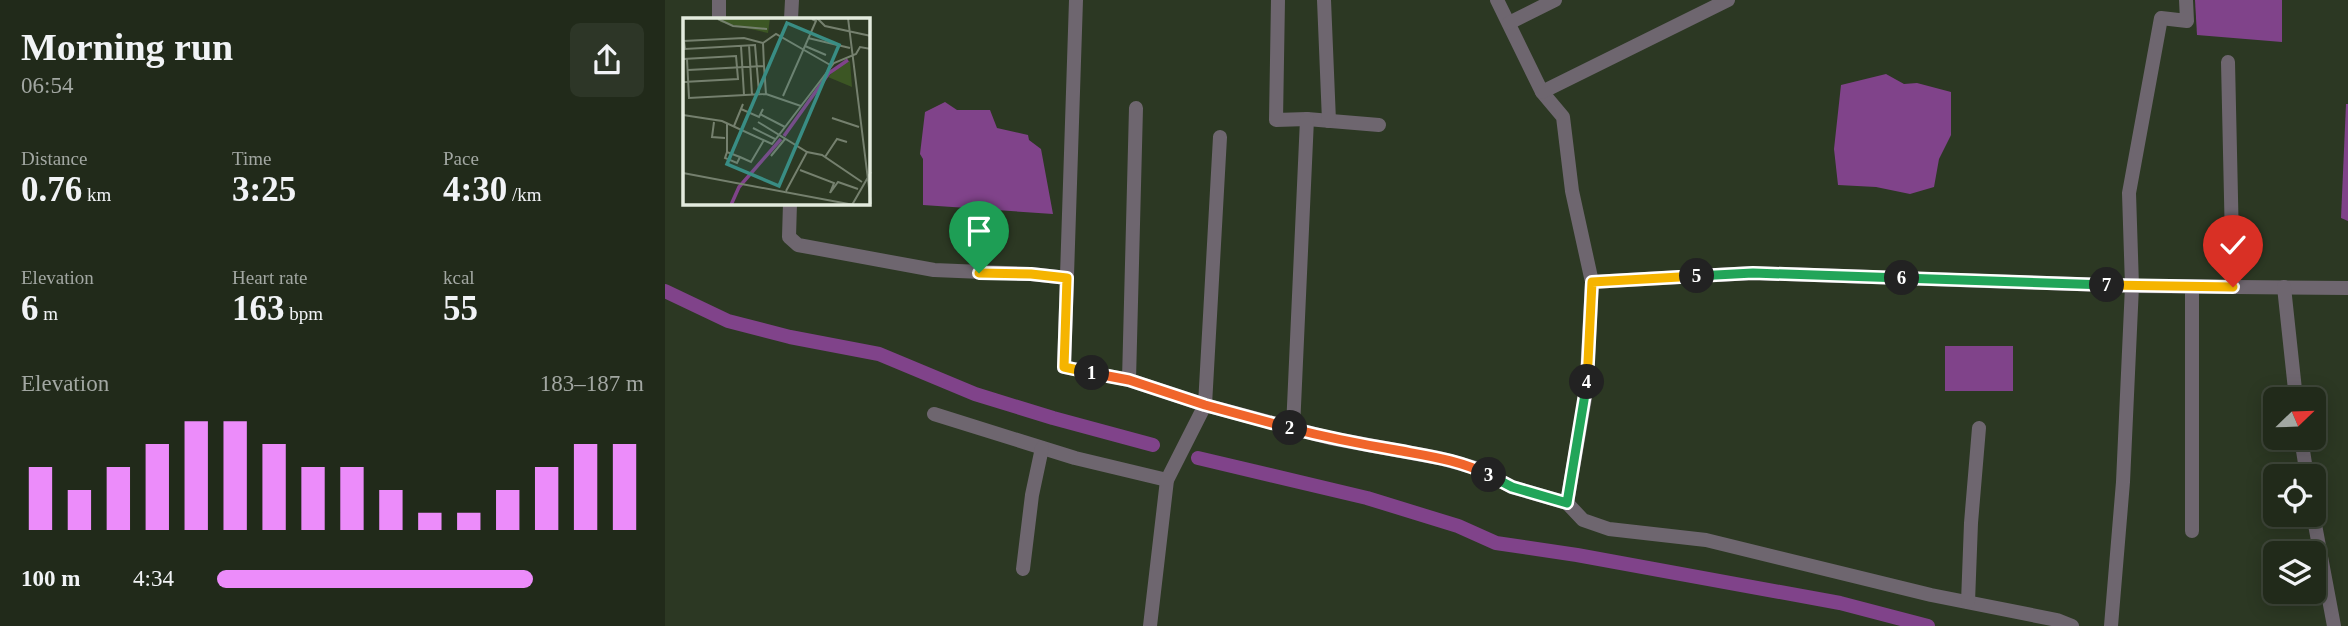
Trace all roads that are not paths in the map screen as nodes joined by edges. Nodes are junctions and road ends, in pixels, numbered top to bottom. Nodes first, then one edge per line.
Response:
1 (719, 0) edge
2 (792, 0) edge
3 (1076, 0) edge
4 (1278, 0) edge
5 (1324, 0) edge
6 (1497, 0) edge
7 (1555, 0) edge
8 (1728, 0) edge
9 (2186, 0) edge
10 (719, 18) edge
11 (791, 18) edge
12 (1509, 23) junction
13 (2228, 62) dead end
14 (1542, 92) junction
15 (1136, 108) dead end
16 (1307, 119) junction
17 (1329, 121) junction
18 (1379, 125) dead end
19 (1220, 137) dead end
20 (790, 205) edge
21 (1067, 278) junction
22 (1592, 282) junction
23 (2131, 286) junction
24 (2192, 287) junction
25 (2233, 287) junction
26 (2284, 287) junction
27 (2348, 288) edge
28 (1129, 380) junction
29 (2295, 387) edge
30 (1205, 405) junction
31 (934, 414) dead end
32 (1293, 428) junction
33 (1979, 428) dead end
34 (1042, 448) junction
35 (1167, 480) junction
36 (1567, 503) junction
37 (2315, 527) edge
38 (2192, 531) dead end
39 (1023, 569) dead end
40 (1968, 602) junction
41 (1150, 626) edge
42 (2072, 626) edge
43 (2111, 626) edge
44 (2334, 626) edge

1 - 10 street
2 - 11 street
3 - 21 street
4 - 16 street
5 - 17 street
6 - 12 street
7 - 12 street
8 - 14 street
9 - 23 street
12 - 14 street
13 - 25 street
14 - 22 street
15 - 28 street
16 - 17 street
16 - 32 street
17 - 18 street
19 - 30 street
20 - 21 street
21 - 28 street
22 - 23 street
22 - 36 street
23 - 24 street
23 - 43 street
24 - 25 street
24 - 38 street
25 - 26 street
26 - 27 street
26 - 29 street
28 - 30 street
30 - 32 street
30 - 35 street
31 - 34 street
32 - 36 street
33 - 40 street
34 - 35 street
34 - 39 street
35 - 41 street
36 - 40 street
37 - 44 street
40 - 42 street

